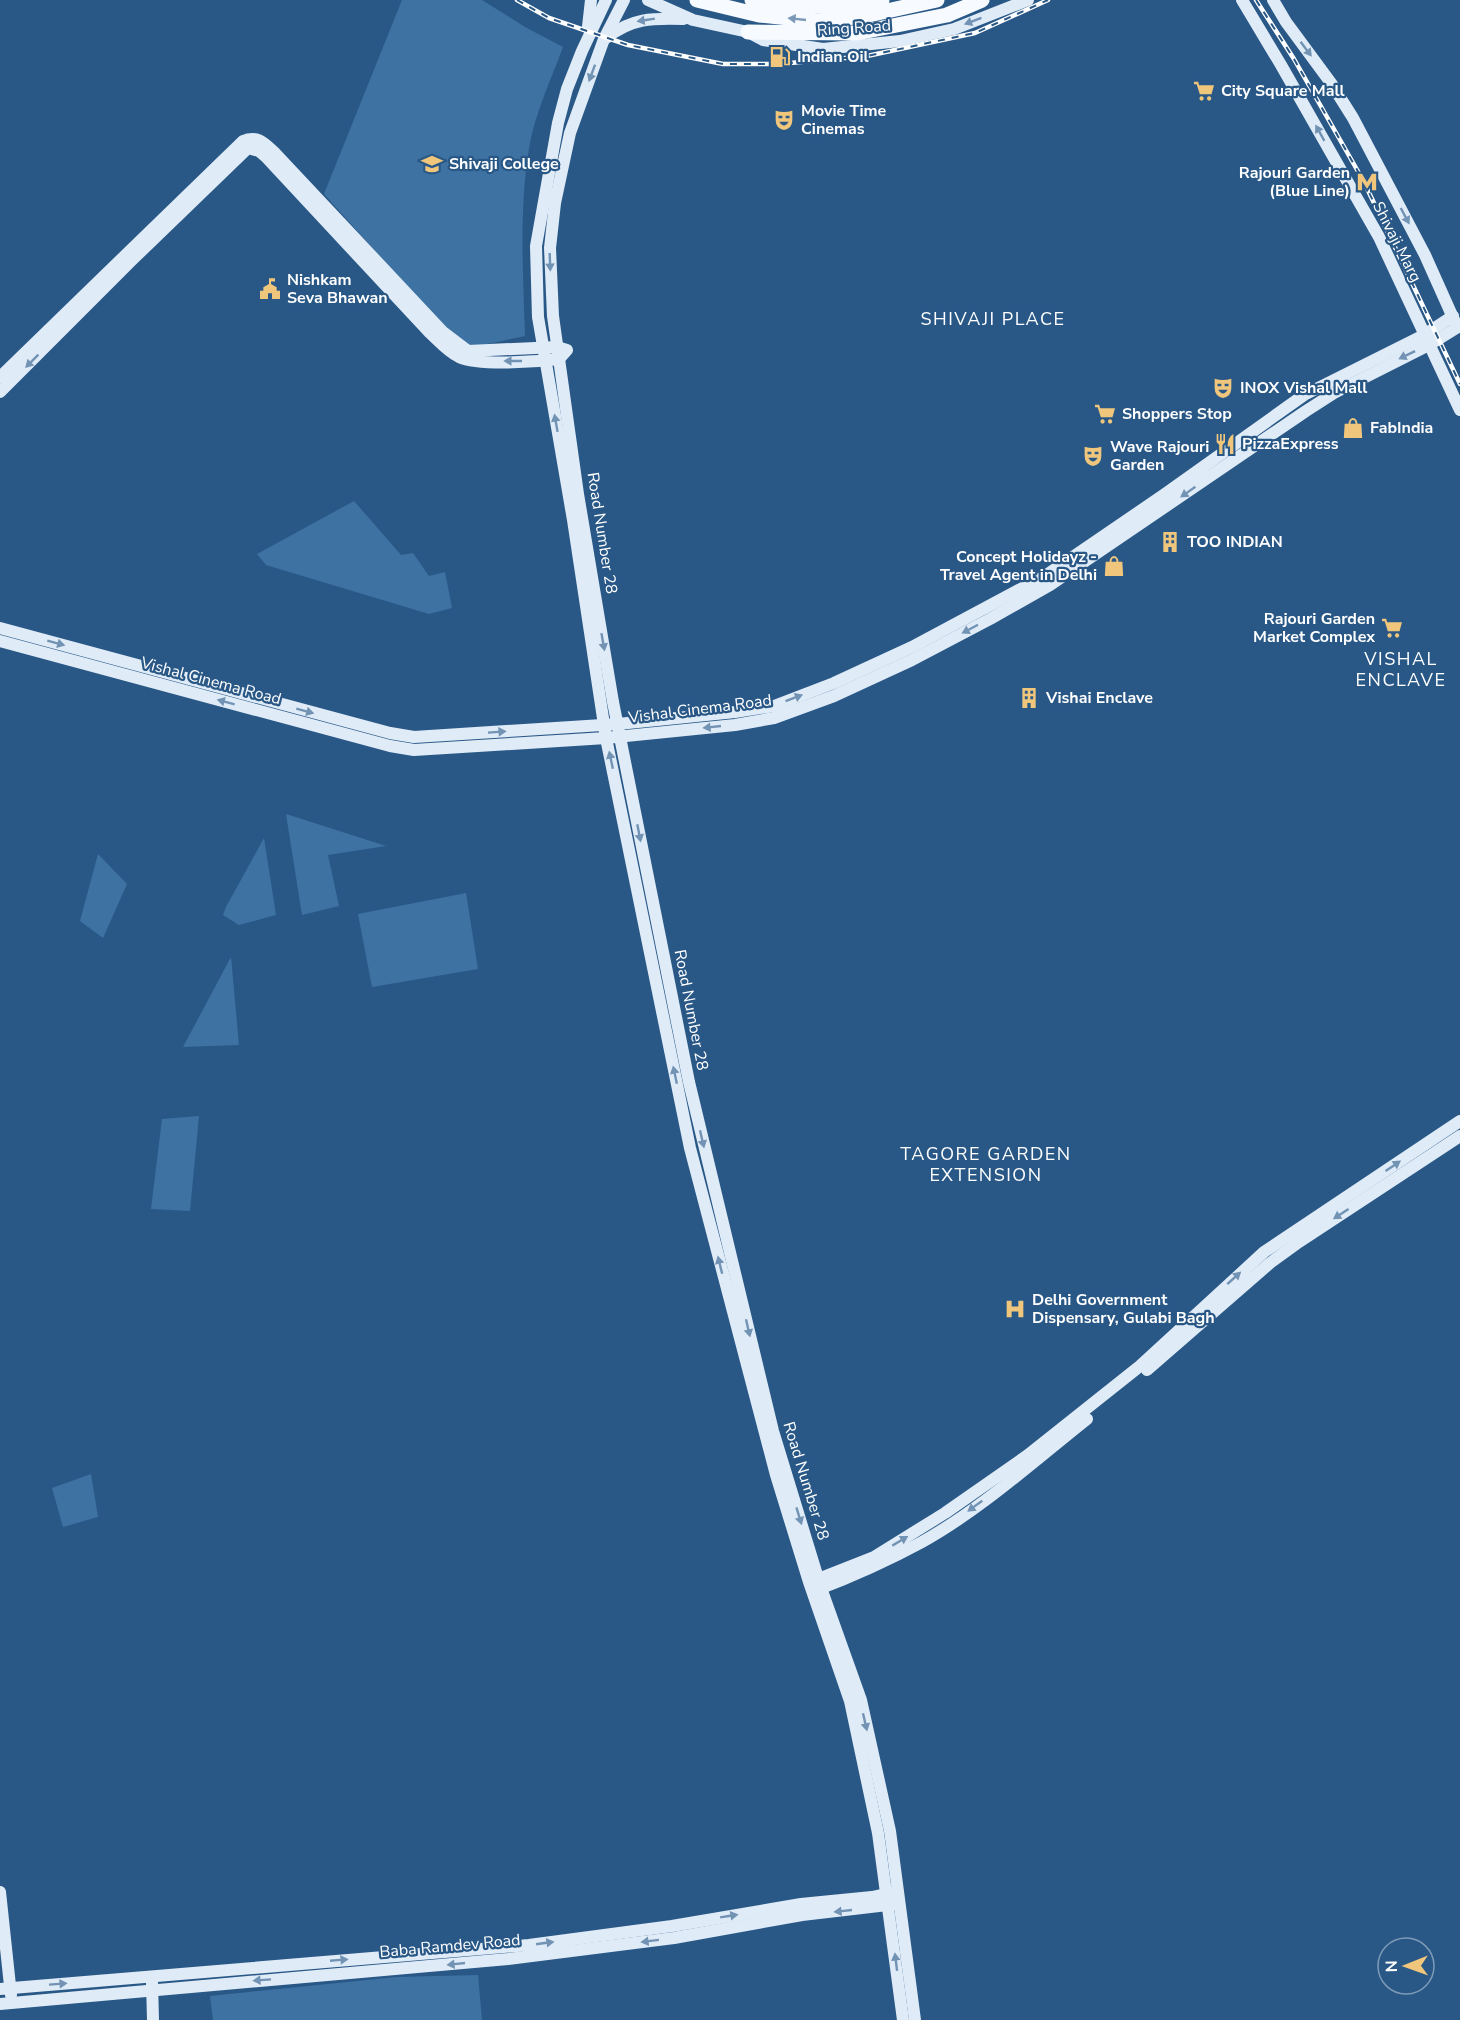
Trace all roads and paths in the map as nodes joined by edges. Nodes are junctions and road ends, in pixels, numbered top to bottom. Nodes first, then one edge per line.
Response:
1 (591, 0) edge
2 (606, 0) edge
3 (624, 0) edge
4 (648, 0) edge
5 (697, 0) edge
6 (752, 0) edge
7 (882, 0) edge
8 (937, 0) edge
9 (982, 0) edge
10 (1028, 0) edge
11 (1242, 0) edge
12 (1273, 0) edge
13 (693, 20) junction
14 (748, 32) junction
15 (604, 39) junction
16 (582, 51) junction
17 (558, 123) junction
18 (572, 129) junction
19 (207, 181) junction
20 (1457, 325) edge
21 (1426, 340) junction
22 (558, 353) junction
23 (545, 354) junction
24 (0, 377) edge
25 (0, 392) edge
26 (1460, 410) edge
27 (1279, 413) junction
28 (1285, 424) junction
29 (1047, 580) junction
30 (0, 628) edge
31 (0, 641) edge
32 (619, 730) junction
33 (605, 731) junction
34 (1460, 1121) edge
35 (1460, 1136) edge
36 (815, 1585) junction
37 (0, 1892) edge
38 (894, 1898) junction
39 (408, 1961) junction
40 (152, 1977) junction
41 (152, 1990) junction
42 (4, 1997) edge
43 (153, 2020) edge
44 (903, 2020) edge
45 (915, 2020) edge

1 - 16 street
2 - 16 street
3 - 15 street, Road Number 28
4 - 13 street, Ring Road
8 -> 5 main road
6 - 7 main road
9 - 14 main road
10 -> 14 street, Ring Road
21 -> 11 street, Shivaji Marg
12 -> 20 street, Shivaji Marg
13 - 14 street, Ring Road
13 -> 15 street
15 -> 18 street, Road Number 28
16 - 17 street, Road Number 28
17 - 18 street
17 - 23 street, Road Number 28
18 -> 22 street, Road Number 28
19 - 23 street
19 - 24 street
19 -> 25 street
20 - 21 street, Vishal Cinema Road
21 - 26 street, Shivaji Marg
21 - 27 street, Vishal Cinema Road
21 -> 28 street, Vishal Cinema Road
22 - 23 street
22 -> 32 street, Road Number 28
33 -> 23 street, Road Number 28
27 - 28 street
27 - 29 street, Vishal Cinema Road
28 -> 29 street, Vishal Cinema Road
29 - 32 street, Vishal Cinema Road
30 -> 33 street, Vishal Cinema Road
33 -> 31 street, Vishal Cinema Road
32 - 33 street, Vishal Cinema Road
32 -> 36 street, Road Number 28
36 -> 33 street, Road Number 28
36 -> 34 street
35 -> 36 street
36 - 38 street, Road Number 28
37 - 42 street
38 - 39 street, Baba Ramdev Road
44 -> 38 street, Road Number 28
38 - 45 street, Road Number 28
40 -> 39 street
39 -> 41 street, Baba Ramdev Road
40 - 41 street
42 -> 40 street
41 - 42 street, Baba Ramdev Road
41 - 43 street

